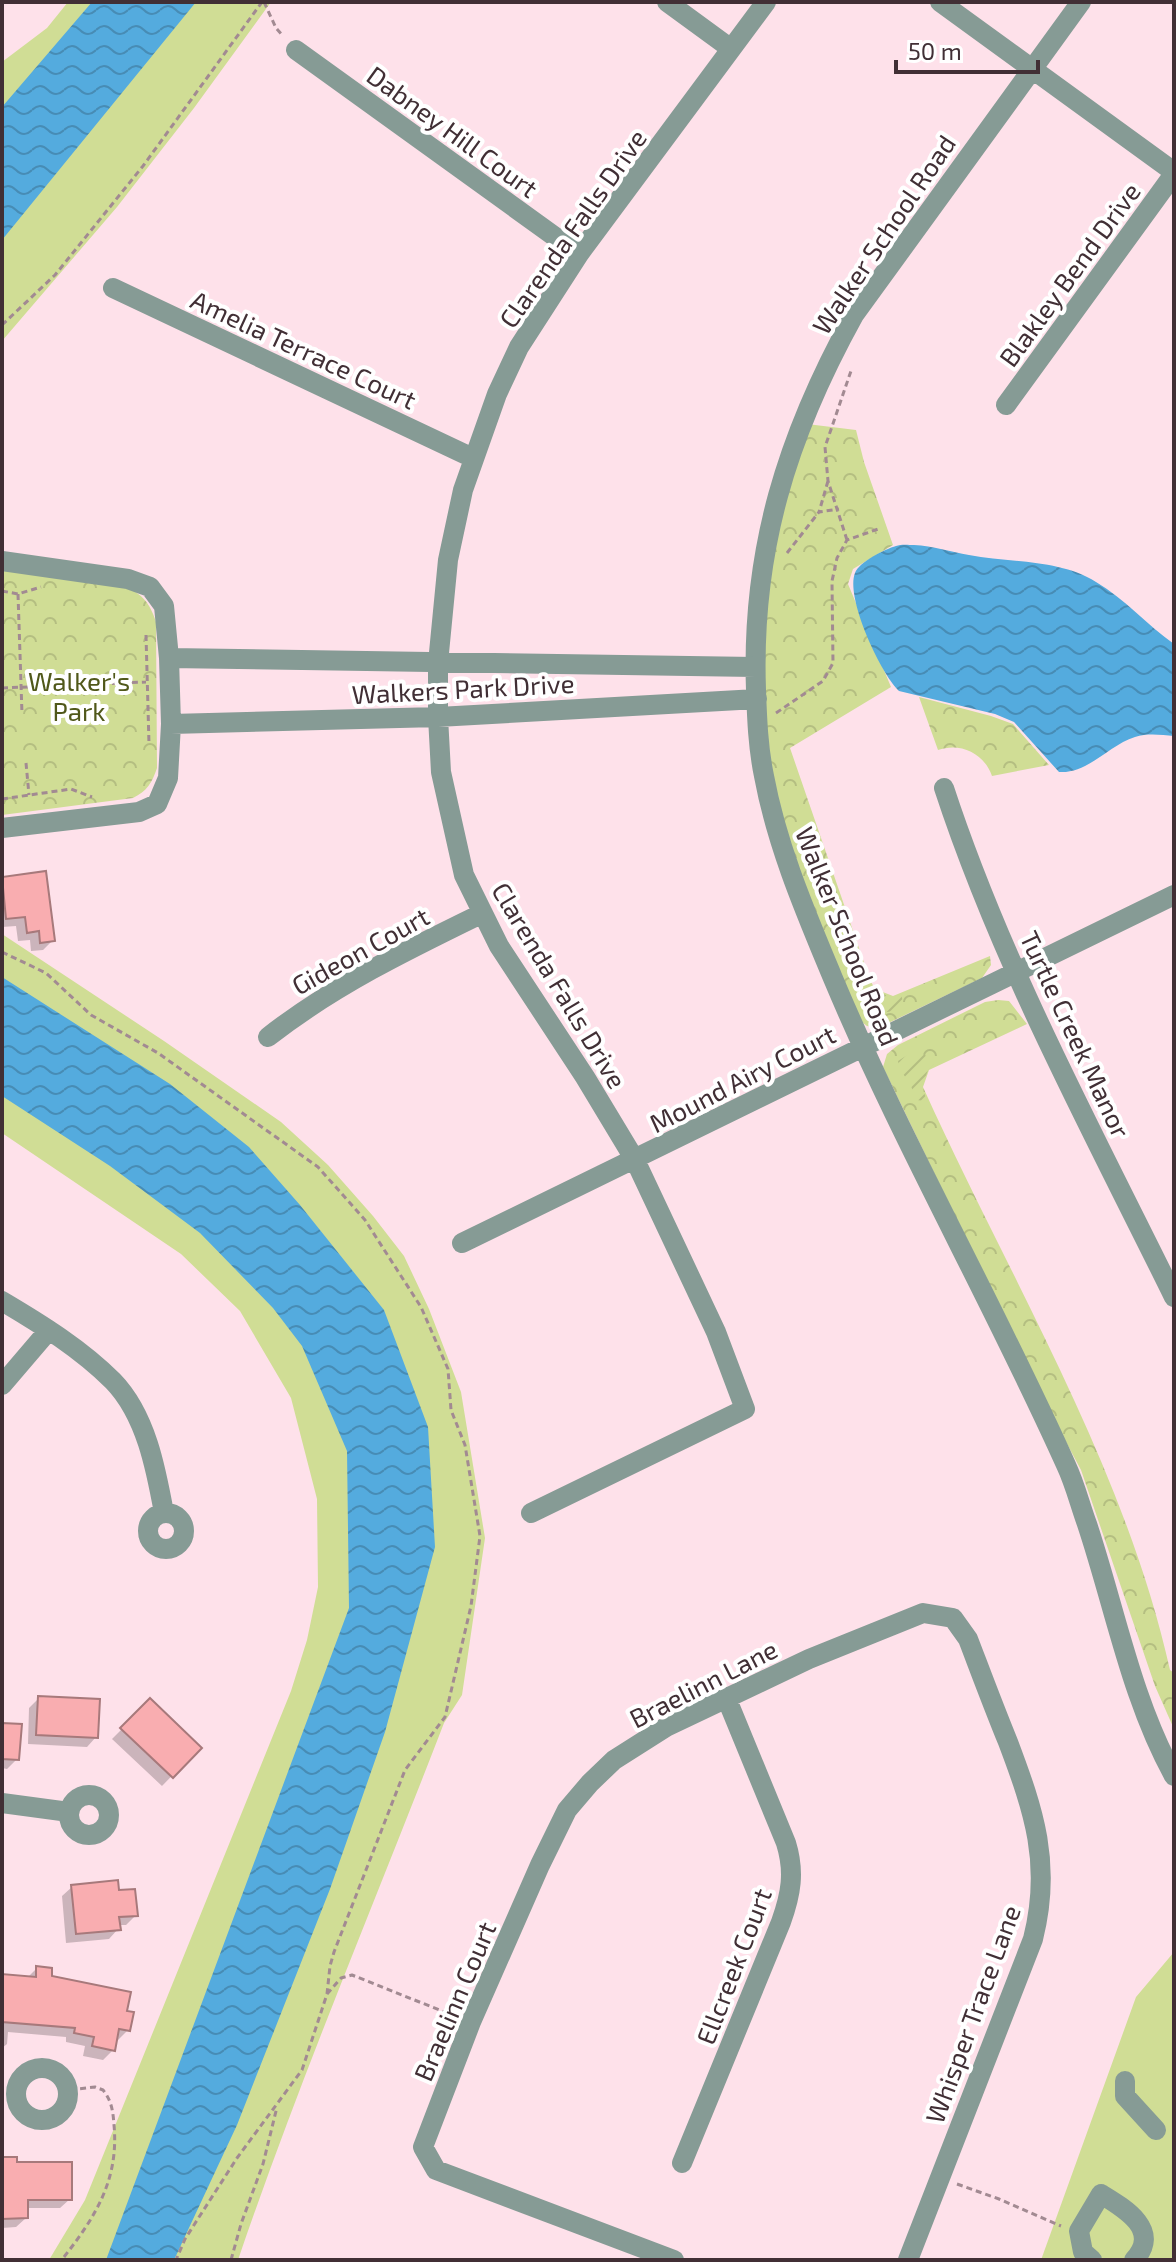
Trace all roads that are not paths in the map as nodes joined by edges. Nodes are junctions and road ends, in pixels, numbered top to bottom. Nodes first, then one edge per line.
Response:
1 (667, 2) edge
2 (766, 2) edge
3 (940, 2) edge
4 (1081, 2) edge
5 (730, 48) junction
6 (296, 50) road end
7 (1033, 68) junction
8 (1174, 173) edge
9 (579, 254) junction
10 (113, 288) dead end
11 (1006, 405) dead end
12 (473, 458) junction
13 (2, 561) edge
14 (169, 658) junction
15 (438, 663) junction
16 (755, 667) junction
17 (766, 701) junction
18 (438, 717) junction
19 (171, 724) junction
20 (944, 788) dead end
21 (2, 828) edge
22 (1174, 895) edge
23 (481, 914) junction
24 (1016, 973) junction
25 (268, 1037) dead end
26 (862, 1047) junction
27 (635, 1160) junction
28 (462, 1243) dead end
29 (1174, 1297) edge
30 (2, 1301) edge
31 (49, 1330) junction
32 (2, 1385) edge
33 (164, 1513) dead end
34 (531, 1513) dead end
35 (939, 1616) joint
36 (726, 1697) junction
37 (1174, 1776) edge
38 (2, 1803) edge
39 (69, 1812) dead end
40 (540, 1865) joint
41 (1125, 2081) dead end
42 (9, 2094) edge
43 (1156, 2130) dead end
44 (682, 2163) dead end
45 (674, 2260) edge
46 (908, 2260) edge
47 (1092, 2260) edge
48 (1134, 2260) edge

1 - 5 street
2 - 5 street, Clarenda Falls Drive
3 - 7 street
4 - 7 street, Walker School Road
5 - 9 street, Clarenda Falls Drive
6 - 9 street, Dabney Hill Court
7 - 8 street
7 - 16 street, Walker School Road
8 - 11 street, Blakley Bend Drive
9 - 12 street, Clarenda Falls Drive
10 - 12 street, Amelia Terrace Court
12 - 15 street, Clarenda Falls Drive
13 - 14 street
14 - 15 street, Walkers Park Drive
14 - 19 street
15 - 16 street, Walkers Park Drive
15 - 18 street, Clarenda Falls Drive
16 - 17 street, Walker School Road
17 - 18 street, Walkers Park Drive
17 - 26 street, Walker School Road
18 - 19 street, Walkers Park Drive
18 - 23 street, Clarenda Falls Drive
19 - 21 street
20 - 24 street, Turtle Creek Manor
22 - 24 street, Mound Airy Court
23 - 25 street, Gideon Court
23 - 27 street, Clarenda Falls Drive
24 - 26 street, Mound Airy Court
24 - 29 street, Turtle Creek Manor
26 - 27 street, Mound Airy Court
26 - 37 street, Walker School Road
27 - 28 street, Mound Airy Court
27 - 34 street, Clarenda Falls Drive
30 - 31 street
31 - 32 street
31 - 33 street
35 - 36 street, Braelinn Lane
35 - 46 street, Whisper Trace Lane
36 - 40 street, Braelinn Lane
36 - 44 street, Ellcreek Court
38 - 39 street
40 - 45 street, Braelinn Court
41 - 43 street
42 - 42 street
47 - 48 street

